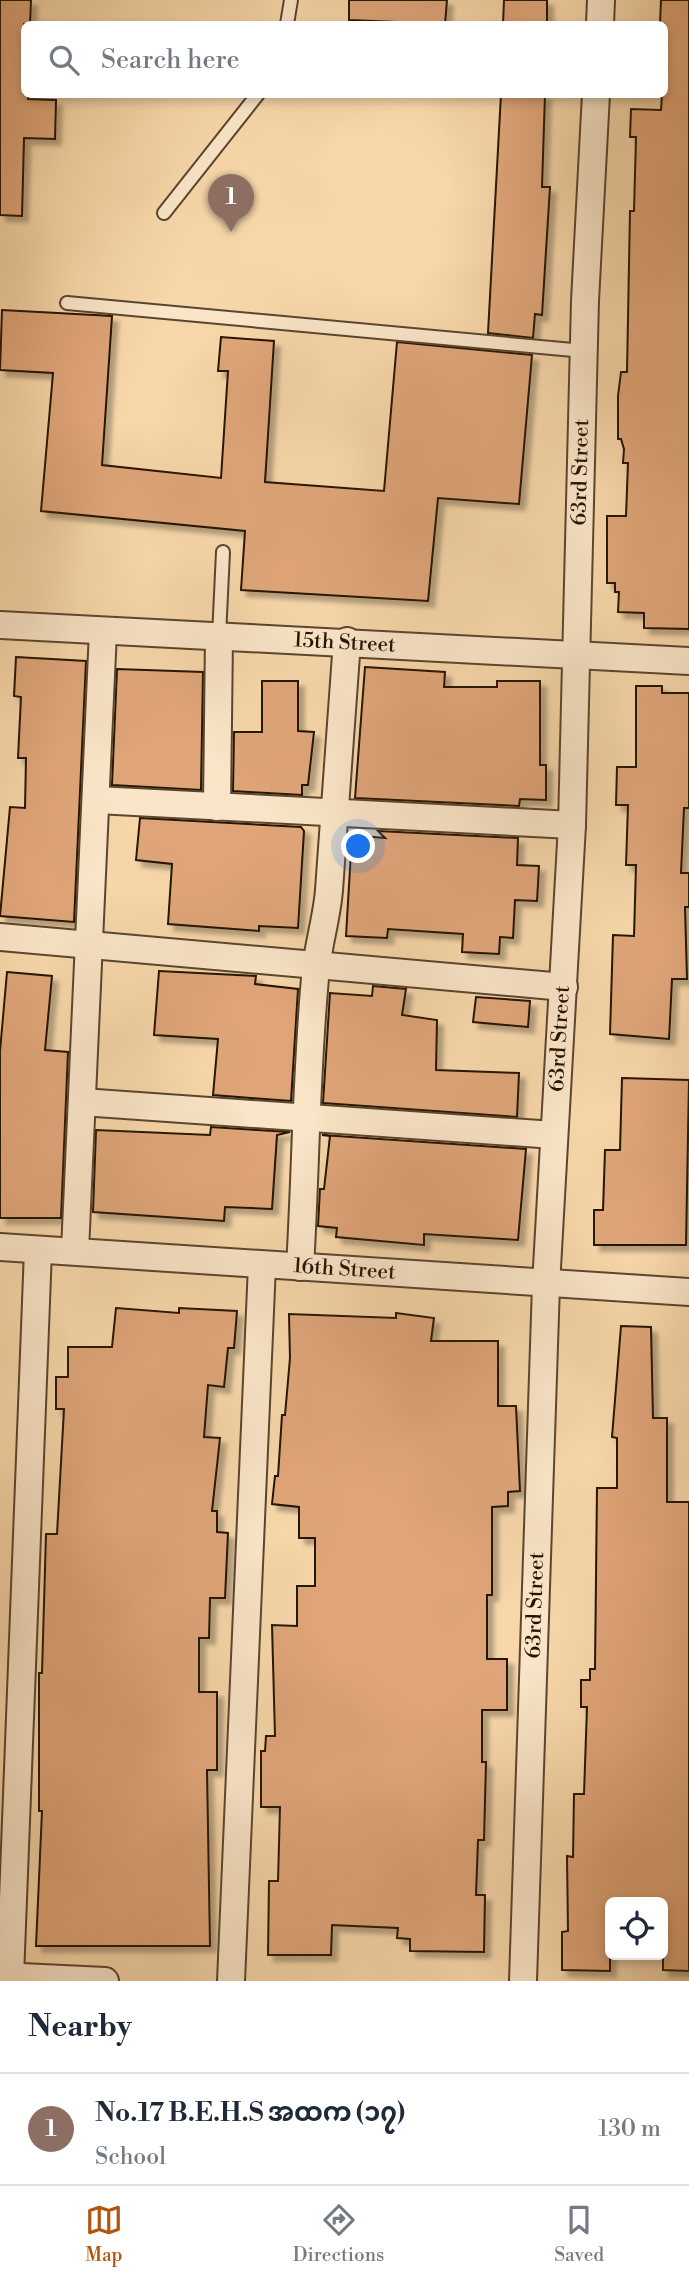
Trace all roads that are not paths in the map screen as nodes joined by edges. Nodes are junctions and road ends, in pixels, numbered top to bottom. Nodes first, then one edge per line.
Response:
1 (291, 0) edge
2 (601, 0) edge
3 (288, 21) edge
4 (600, 21) edge
5 (255, 98) edge
6 (596, 98) edge
7 (164, 214) dead end
8 (67, 303) dead end
9 (584, 351) junction
10 (223, 552) dead end
11 (0, 625) edge
12 (103, 631) junction
13 (219, 636) junction
14 (347, 642) junction
15 (576, 657) junction
16 (689, 661) edge
17 (97, 800) junction
18 (217, 807) junction
19 (335, 815) junction
20 (572, 825) junction
21 (0, 937) edge
22 (91, 943) junction
23 (317, 964) junction
24 (564, 987) junction
25 (82, 1102) junction
26 (309, 1116) junction
27 (554, 1135) junction
28 (0, 1247) edge
29 (38, 1250) junction
30 (75, 1251) junction
31 (262, 1265) junction
32 (300, 1267) junction
33 (546, 1285) junction
34 (689, 1292) edge
35 (5, 1977) edge
36 (105, 1981) edge
37 (231, 1981) edge
38 (523, 1981) edge

1 - 3 lane
2 - 4 street
5 - 7 lane
6 - 9 street, 63rd Street
8 - 9 lane
9 - 15 street, 63rd Street
10 - 13 lane
11 - 12 street, 15th Street
12 - 13 street, 15th Street
12 - 17 street
13 - 14 street, 15th Street
13 - 18 street
14 - 15 street, 15th Street
14 - 19 street
15 - 16 street, 15th Street
15 - 20 street, 63rd Street
17 - 18 street
17 - 22 street
18 - 19 street
19 - 20 street
19 - 23 street
20 - 24 street, 63rd Street
21 - 22 street
22 - 23 street
22 - 25 street
23 - 24 street
23 - 26 street
24 - 27 street, 63rd Street
25 - 26 street
25 - 30 street
26 - 27 street
26 - 32 street
27 - 33 street, 63rd Street
28 - 29 street, 16th Street
29 - 30 street, 16th Street
29 - 35 street
30 - 31 street, 16th Street
31 - 32 street, 16th Street
31 - 37 street
32 - 33 street, 16th Street
33 - 34 street, 16th Street
33 - 38 street, 63rd Street
35 - 36 street

